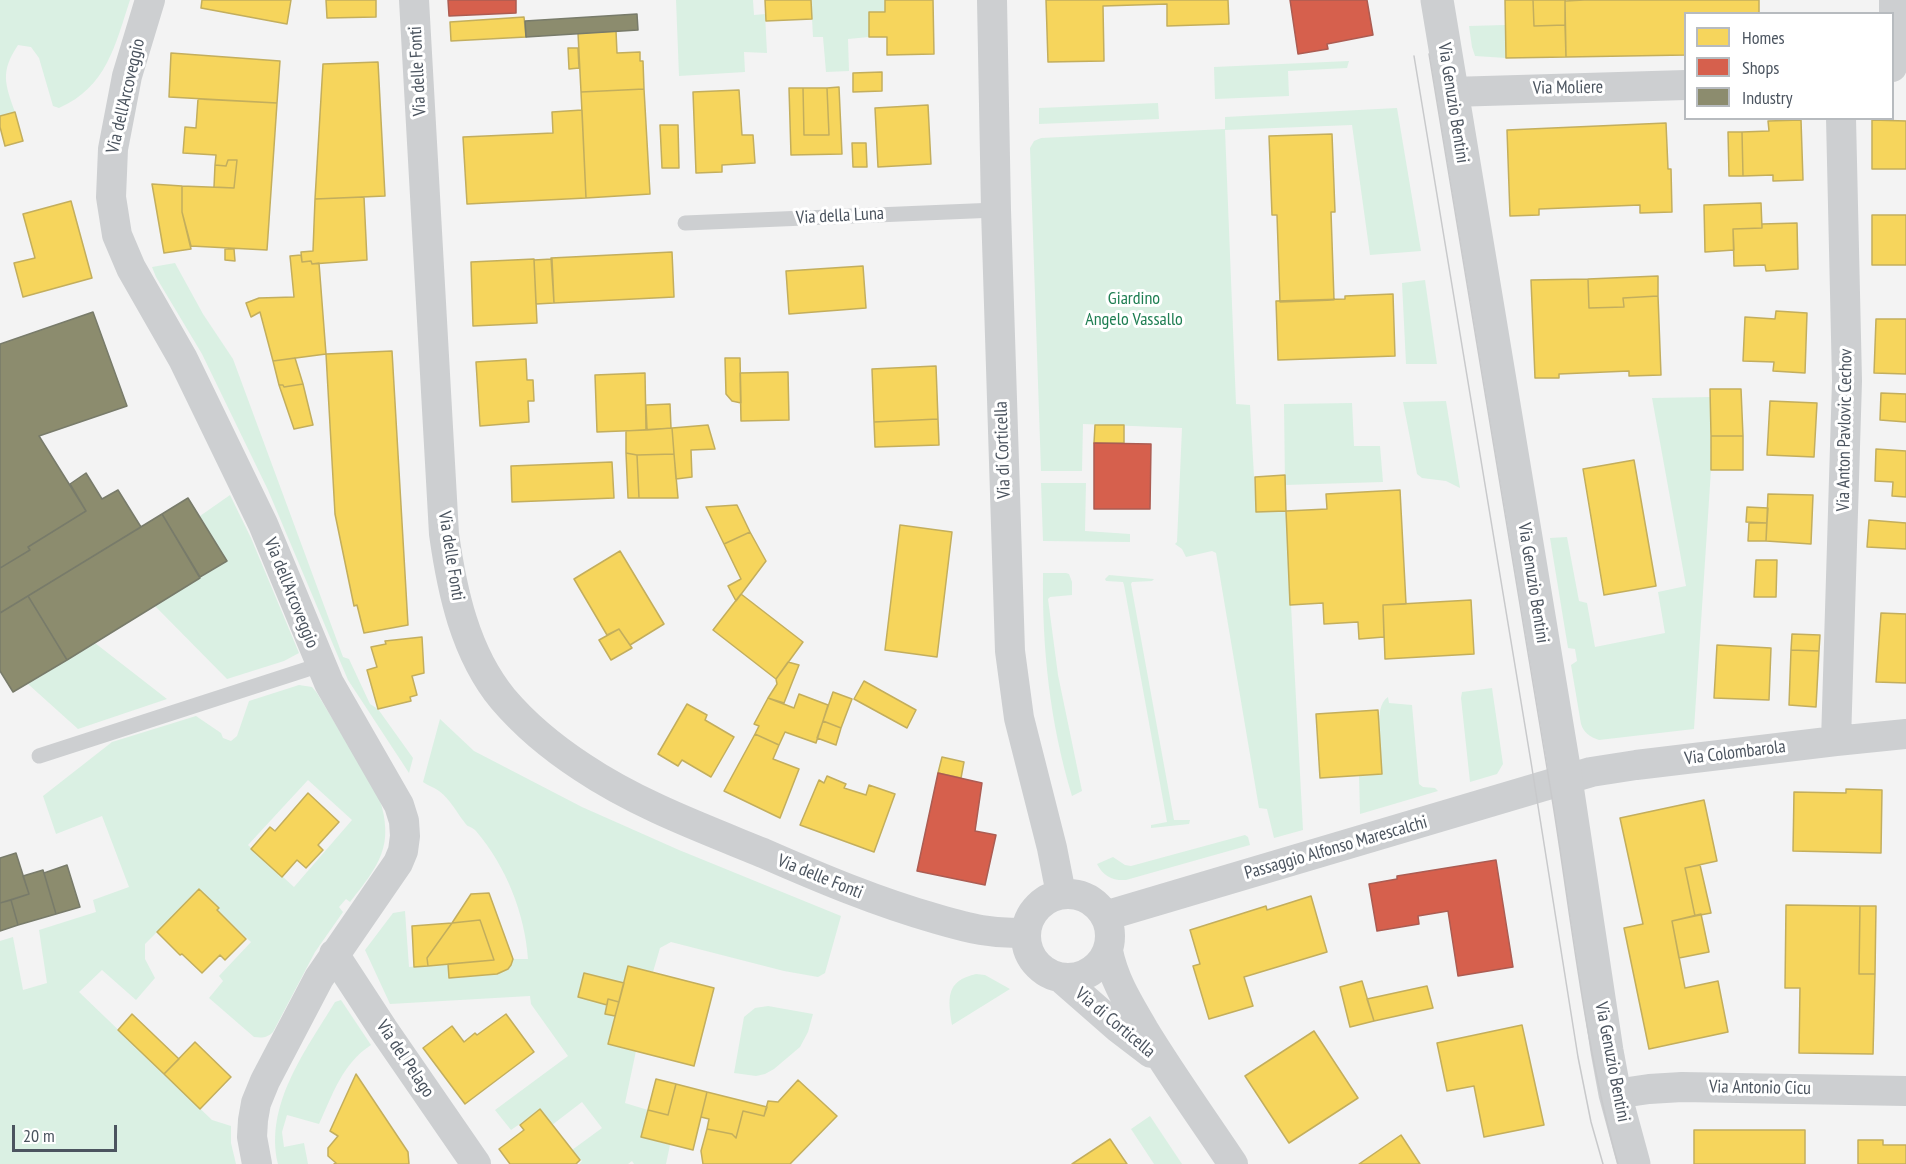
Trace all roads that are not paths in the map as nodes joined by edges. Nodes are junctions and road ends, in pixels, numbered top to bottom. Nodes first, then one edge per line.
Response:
1 (150, 0) edge
2 (414, 0) edge
3 (992, 0) edge
4 (1437, 0) edge
5 (1894, 12) edge
6 (1894, 61) edge
7 (1684, 85) edge
8 (1451, 92) junction
9 (1841, 120) edge
10 (996, 210) junction
11 (685, 224) dead end
12 (320, 665) junction
13 (1906, 734) edge
14 (1836, 741) junction
15 (39, 756) dead end
16 (1566, 779) junction
17 (1061, 894) junction
18 (1106, 916) junction
19 (1026, 932) junction
20 (1107, 951) junction
21 (334, 954) junction
22 (1061, 978) junction
23 (1168, 1069) junction
24 (1906, 1091) edge
25 (1615, 1094) junction
26 (257, 1164) edge
27 (476, 1164) edge
28 (1233, 1164) edge
29 (1634, 1164) edge

1 - 12 street, Via dell'Arcoveggio
2 - 19 street, Via delle Fonti
3 - 10 street, Via di Corticella
4 - 8 street, Via Genuzio Bentini
5 - 6 street
7 - 8 street, Via Moliere
8 - 16 street, Via Genuzio Bentini
9 - 14 street, Via Anton Pavlovic Cechov
10 - 11 lane, Via della Luna
10 - 17 street, Via di Corticella
12 - 15 lane
12 - 21 street, Via dell'Arcoveggio
13 - 14 street, Via Colombarola
14 - 16 street, Via Colombarola
16 - 18 street, Passaggio Alfonso Marescalchi
16 - 25 street, Via Genuzio Bentini
17 - 18 street
17 - 19 street
18 - 20 street, Via di Corticella
19 - 22 street, Via di Corticella
20 - 22 street, Via di Corticella
20 - 23 street, Via di Corticella
21 - 26 street, Via dell'Arcoveggio
21 - 27 street, Via del Pelago
22 - 23 street, Via di Corticella
23 - 28 street, Via di Corticella
24 - 25 street, Via Antonio Cicu
25 - 29 street, Via Genuzio Bentini

